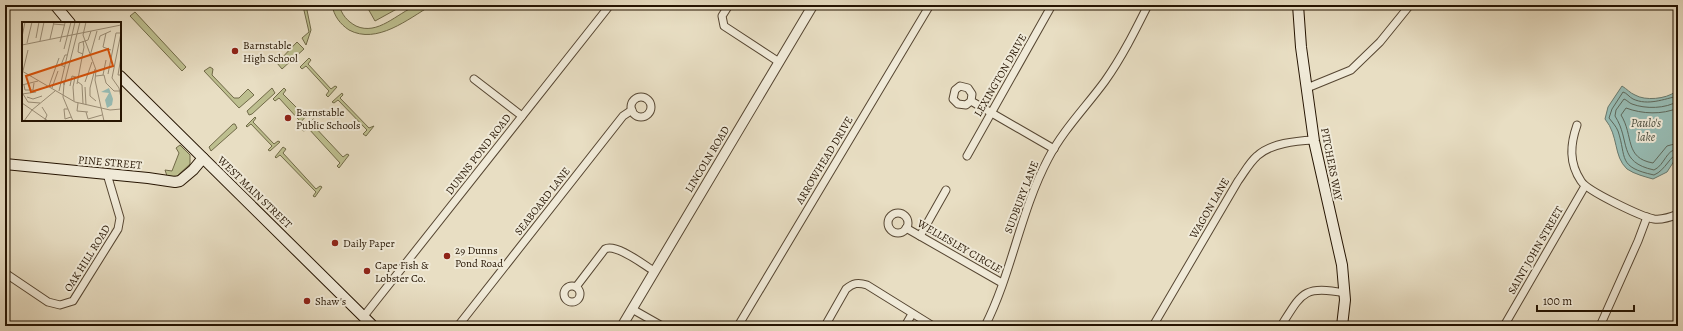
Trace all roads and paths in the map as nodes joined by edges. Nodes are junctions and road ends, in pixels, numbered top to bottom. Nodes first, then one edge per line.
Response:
1 (55, 5) edge
2 (610, 5) edge
3 (729, 5) edge
4 (813, 5) edge
5 (930, 5) edge
6 (1052, 5) edge
7 (1148, 5) edge
8 (1298, 5) edge
9 (1410, 5) edge
10 (69, 22) edge
11 (779, 62) junction
12 (121, 77) edge
13 (474, 79) dead end
14 (1307, 88) junction
15 (971, 101) dead end
16 (632, 110) dead end
17 (991, 113) junction
18 (522, 116) junction
19 (1577, 125) dead end
20 (1314, 140) junction
21 (1054, 149) junction
22 (967, 156) dead end
23 (203, 158) junction
24 (5, 164) edge
25 (107, 174) junction
26 (1585, 186) junction
27 (946, 190) dead end
28 (1678, 214) edge
29 (1647, 217) junction
30 (906, 228) dead end
31 (920, 236) junction
32 (654, 271) junction
33 (5, 273) edge
34 (1002, 283) junction
35 (576, 287) dead end
36 (1345, 293) junction
37 (632, 309) junction
38 (912, 314) junction
39 (364, 316) junction
40 (373, 326) edge
41 (458, 326) edge
42 (622, 326) edge
43 (662, 326) edge
44 (738, 326) edge
45 (825, 326) edge
46 (905, 326) edge
47 (933, 326) edge
48 (985, 326) edge
49 (1153, 326) edge
50 (1281, 326) edge
51 (1342, 326) edge
52 (1504, 326) edge
53 (1600, 326) edge

1 - 10 main road
2 - 18 street, DUNNS POND ROAD
3 - 11 street
4 - 11 street, LINCOLN ROAD
5 - 44 street, ARROWHEAD DRIVE
6 - 17 street, LEXINGTON DRIVE
7 - 21 street, SUDBURY LANE
8 - 14 main road, PITCHERS WAY
9 - 14 street
11 - 32 street, LINCOLN ROAD
12 - 23 main road, WEST MAIN STREET
13 - 18 street
14 - 20 main road, PITCHERS WAY
15 - 17 street
16 - 41 street, SEABOARD LANE
17 - 21 street
17 - 22 street, LEXINGTON DRIVE
18 - 39 street, DUNNS POND ROAD
19 - 26 street
20 - 36 main road, PITCHERS WAY
20 - 49 street, WAGON LANE
21 - 34 street, SUDBURY LANE
23 - 25 main road, PINE STREET
23 - 39 main road, WEST MAIN STREET
24 - 25 main road, PINE STREET
25 - 33 street, OAK HILL ROAD
26 - 29 street
26 - 52 street, SAINT JOHN STREET
27 - 31 street
28 - 29 street
29 - 53 street
30 - 31 street, WELLESLEY CIRCLE
31 - 34 street, WELLESLEY CIRCLE
32 - 35 street
32 - 37 street, LINCOLN ROAD
34 - 48 street, SUDBURY LANE
36 - 50 street
36 - 51 main road, PITCHERS WAY
37 - 42 street, LINCOLN ROAD
37 - 43 street
38 - 45 street
38 - 46 street
38 - 47 street
39 - 40 main road, WEST MAIN STREET

